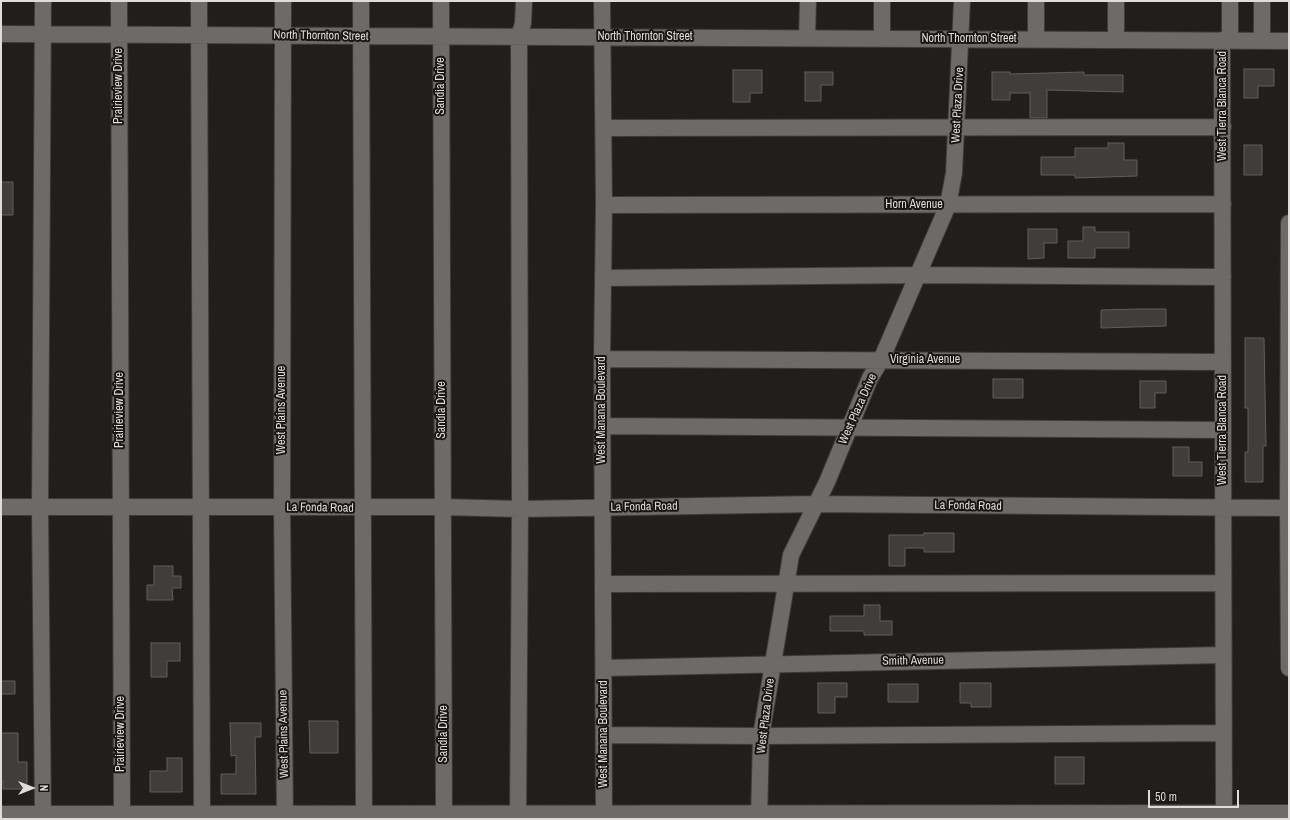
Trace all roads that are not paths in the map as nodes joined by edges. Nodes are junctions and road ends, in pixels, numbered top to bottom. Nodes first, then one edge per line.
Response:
1 (43, 1) edge
2 (119, 1) edge
3 (199, 1) edge
4 (283, 1) edge
5 (361, 1) edge
6 (441, 1) edge
7 (524, 1) edge
8 (602, 1) edge
9 (808, 1) edge
10 (882, 1) edge
11 (962, 1) edge
12 (1036, 1) edge
13 (1116, 1) edge
14 (1230, 1) edge
15 (1262, 1) edge
16 (1, 34) edge
17 (43, 34) junction
18 (119, 34) junction
19 (199, 35) junction
20 (283, 36) junction
21 (361, 36) junction
22 (441, 37) junction
23 (519, 37) junction
24 (602, 37) junction
25 (807, 38) junction
26 (882, 39) junction
27 (962, 40) junction
28 (1036, 40) junction
29 (1116, 40) junction
30 (1226, 40) junction
31 (1262, 41) junction
32 (1289, 41) edge
33 (956, 126) junction
34 (1223, 127) junction
35 (604, 128) junction
36 (1223, 204) junction
37 (604, 205) junction
38 (948, 205) junction
39 (1289, 223) edge
40 (918, 275) junction
41 (1223, 277) junction
42 (603, 278) junction
43 (602, 359) junction
44 (881, 360) junction
45 (1223, 362) junction
46 (602, 426) junction
47 (850, 428) junction
48 (1223, 430) junction
49 (816, 504) junction
50 (1, 507) edge
51 (40, 507) junction
52 (443, 507) junction
53 (120, 508) junction
54 (200, 508) junction
55 (282, 508) junction
56 (363, 508) junction
57 (603, 508) junction
58 (1288, 508) junction
59 (520, 509) junction
60 (1223, 509) junction
61 (1223, 583) junction
62 (603, 584) junction
63 (786, 585) junction
64 (1223, 655) junction
65 (772, 664) junction
66 (604, 668) junction
67 (1289, 668) edge
68 (1224, 733) junction
69 (604, 735) junction
70 (761, 736) junction
71 (1289, 813) edge
72 (1, 814) edge
73 (43, 816) edge
74 (122, 816) edge
75 (202, 816) edge
76 (285, 816) edge
77 (364, 816) edge
78 (444, 816) edge
79 (518, 816) edge
80 (604, 816) edge
81 (683, 816) edge
82 (759, 816) edge
83 (1224, 816) edge

1 - 17 street
2 - 18 street, Prairieview Drive
3 - 19 street
4 - 20 street, West Plains Avenue
5 - 21 street
6 - 22 street, Sandia Drive
7 - 23 street
8 - 24 street, West Manana Boulevard
9 - 25 street
10 - 26 street
11 - 27 street, West Plaza Drive
12 - 28 street
13 - 29 street
14 - 30 street, West Tierra Blanca Road
15 - 31 street
16 - 17 street, North Thornton Street
17 - 18 street, North Thornton Street
17 - 51 street
18 - 19 street, North Thornton Street
18 - 53 street, Prairieview Drive
19 - 20 street, North Thornton Street
19 - 54 street
20 - 21 street, North Thornton Street
20 - 55 street, West Plains Avenue
21 - 22 street, North Thornton Street
21 - 56 street
22 - 23 street, North Thornton Street
22 - 52 street, Sandia Drive
23 - 24 street, North Thornton Street
23 - 59 street
24 - 25 street, North Thornton Street
24 - 35 street, West Manana Boulevard
25 - 26 street, North Thornton Street
26 - 27 street, North Thornton Street
27 - 28 street, North Thornton Street
27 - 33 street, West Plaza Drive
28 - 29 street, North Thornton Street
29 - 30 street, North Thornton Street
30 - 31 street, North Thornton Street
30 - 34 street, West Tierra Blanca Road
31 - 32 street, North Thornton Street
33 - 34 street
33 - 35 street
33 - 38 street, West Plaza Drive
34 - 36 street, West Tierra Blanca Road
35 - 37 street, West Manana Boulevard
36 - 38 street, Horn Avenue
36 - 41 street, West Tierra Blanca Road
37 - 38 street, Horn Avenue
37 - 42 street, West Manana Boulevard
38 - 40 street, West Plaza Drive
39 - 58 street
40 - 41 street
40 - 42 street
40 - 44 street, West Plaza Drive
41 - 45 street, West Tierra Blanca Road
42 - 43 street, West Manana Boulevard
43 - 44 street, Virginia Avenue
43 - 46 street, West Manana Boulevard
44 - 45 street, Virginia Avenue
44 - 47 street, West Plaza Drive
45 - 48 street, West Tierra Blanca Road
46 - 47 street
46 - 57 street, West Manana Boulevard
47 - 48 street
47 - 49 street, West Plaza Drive
48 - 60 street, West Tierra Blanca Road
49 - 57 street, La Fonda Road
49 - 60 street, La Fonda Road
49 - 63 street, West Plaza Drive
50 - 51 street, La Fonda Road
51 - 53 street, La Fonda Road
51 - 73 street
52 - 56 street, La Fonda Road
52 - 59 street, La Fonda Road
52 - 78 street, Sandia Drive
53 - 54 street, La Fonda Road
53 - 74 street, Prairieview Drive
54 - 55 street, La Fonda Road
54 - 75 street
55 - 56 street, La Fonda Road
55 - 76 street, West Plains Avenue
56 - 77 street
57 - 59 street, La Fonda Road
57 - 62 street, West Manana Boulevard
58 - 60 street, La Fonda Road
58 - 67 street
59 - 79 street
60 - 61 street, West Tierra Blanca Road
61 - 63 street
61 - 64 street, West Tierra Blanca Road
62 - 63 street
62 - 66 street, West Manana Boulevard
63 - 65 street, West Plaza Drive
64 - 65 street, Smith Avenue
64 - 68 street, West Tierra Blanca Road
65 - 66 street, Smith Avenue
65 - 70 street, West Plaza Drive
66 - 69 street, West Manana Boulevard
68 - 70 street
68 - 83 street, West Tierra Blanca Road
69 - 70 street
69 - 80 street, West Manana Boulevard
70 - 82 street, West Plaza Drive
71 - 83 street
72 - 73 street
73 - 74 street
74 - 75 street
75 - 76 street
76 - 77 street
77 - 78 street
78 - 79 street
79 - 80 street
80 - 81 street
81 - 82 street
82 - 83 street

